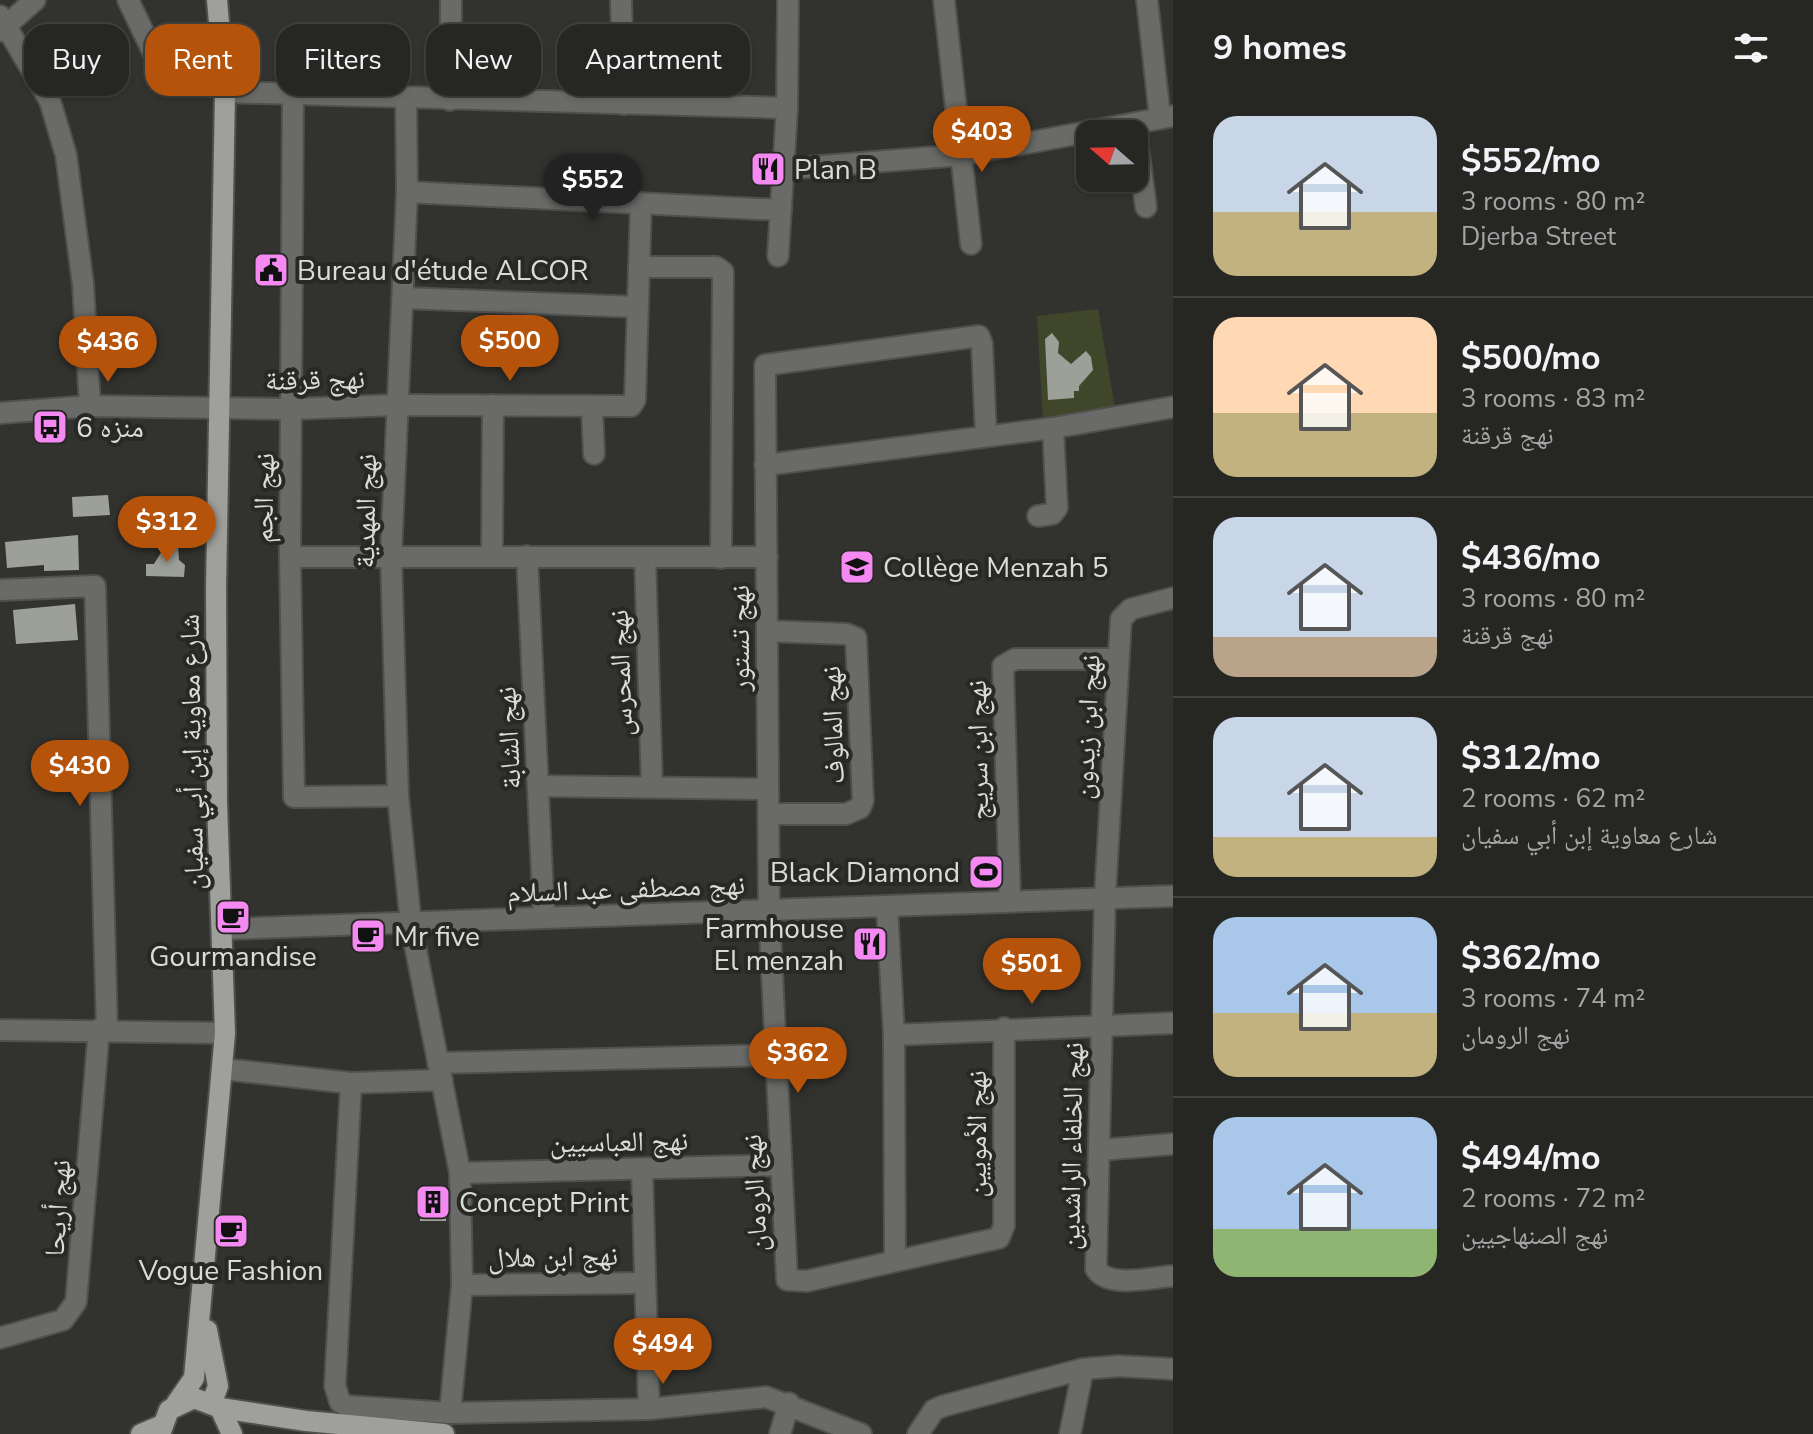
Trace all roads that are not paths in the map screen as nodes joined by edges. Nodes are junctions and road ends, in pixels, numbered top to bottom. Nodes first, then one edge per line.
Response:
1 (35, 0) edge
2 (128, 0) edge
3 (217, 0) edge
4 (451, 0) edge
5 (621, 0) edge
6 (788, 0) edge
7 (944, 0) edge
8 (1147, 0) edge
9 (3, 24) edge
10 (219, 24) edge
11 (145, 35) edge
12 (225, 96) edge
13 (293, 96) edge
14 (350, 96) edge
15 (406, 98) junction
16 (450, 100) junction
17 (624, 104) junction
18 (787, 108) junction
19 (1169, 117) edge
20 (1148, 121) edge
21 (1076, 135) edge
22 (962, 155) junction
23 (784, 169) junction
24 (407, 192) junction
25 (1144, 192) edge
26 (641, 203) junction
27 (1146, 207) dead end
28 (781, 210) junction
29 (971, 244) dead end
30 (778, 256) dead end
31 (639, 267) junction
32 (403, 298) junction
33 (638, 307) junction
34 (395, 405) junction
35 (493, 405) junction
36 (90, 406) junction
37 (218, 406) junction
38 (1173, 407) edge
39 (592, 408) junction
40 (292, 409) junction
41 (0, 413) edge
42 (1053, 428) junction
43 (986, 436) junction
44 (594, 454) dead end
45 (765, 465) junction
46 (1038, 516) dead end
47 (391, 556) junction
48 (492, 556) junction
49 (527, 556) junction
50 (290, 557) junction
51 (645, 557) junction
52 (767, 557) junction
53 (721, 558) junction
54 (0, 590) edge
55 (1173, 598) edge
56 (767, 631) junction
57 (1117, 659) junction
58 (538, 786) junction
59 (652, 787) junction
60 (768, 789) junction
61 (398, 796) junction
62 (769, 814) junction
63 (1105, 896) junction
64 (1173, 896) edge
65 (1010, 901) junction
66 (887, 907) junction
67 (769, 911) junction
68 (544, 917) junction
69 (411, 925) junction
70 (224, 929) junction
71 (1173, 1023) edge
72 (1102, 1027) junction
73 (1004, 1028) junction
74 (103, 1029) junction
75 (0, 1030) edge
76 (225, 1033) junction
77 (894, 1035) junction
78 (774, 1055) junction
79 (223, 1069) junction
80 (440, 1071) junction
81 (351, 1083) junction
82 (1173, 1144) edge
83 (1100, 1150) junction
84 (780, 1165) junction
85 (642, 1169) junction
86 (460, 1173) junction
87 (895, 1260) junction
88 (1173, 1276) edge
89 (645, 1283) junction
90 (462, 1285) junction
91 (203, 1310) junction
92 (0, 1338) edge
93 (1083, 1369) junction
94 (1173, 1369) edge
95 (789, 1403) junction
96 (176, 1404) junction
97 (216, 1405) junction
98 (649, 1409) junction
99 (450, 1413) junction
100 (154, 1431) edge
101 (232, 1434) edge
102 (444, 1434) edge
103 (780, 1434) edge
104 (861, 1434) edge
105 (918, 1434) edge
106 (1070, 1434) edge

1 - 9 street
2 - 11 street
3 - 10 main road, شارع معاوية إبن أبي سفيان
4 - 16 street
5 - 17 street
6 - 18 street
7 - 22 street
8 - 19 street
9 - 36 street
12 - 37 main road, شارع معاوية إبن أبي سفيان
13 - 40 street, نهج الجم
14 - 15 street
15 - 16 street
15 - 24 street, نهج المهدية
16 - 17 street
17 - 18 street
18 - 23 street
19 - 20 street
21 - 22 street
22 - 23 street
22 - 29 street
23 - 28 street
24 - 26 street
24 - 32 street, نهج المهدية
25 - 27 street
26 - 28 street
26 - 31 street
28 - 30 street
31 - 33 street
31 - 53 street
32 - 33 street
32 - 34 street, نهج المهدية
33 - 39 street, نهج قرقنة
34 - 35 street, نهج قرقنة
34 - 40 street, نهج قرقنة
34 - 47 street, نهج المهدية
35 - 39 street, نهج قرقنة
35 - 48 street
36 - 37 street, نهج قرقنة
36 - 41 street, نهج قرقنة
37 - 40 street, نهج قرقنة
37 - 70 main road, شارع معاوية إبن أبي سفيان
38 - 42 street
39 - 44 street
40 - 50 street, نهج الجم
42 - 43 street
42 - 46 street
43 - 45 street
43 - 45 street, نهج تستور
45 - 52 street, نهج تستور
47 - 48 street
47 - 50 street
47 - 61 street, نهج المهدية
48 - 49 street
49 - 51 street
49 - 58 street, نهج الشابة
50 - 61 street, نهج الجم
51 - 53 street
51 - 59 street, نهج المحرس
52 - 53 street
52 - 56 street, نهج تستور
54 - 74 street, نهج أريحا
55 - 57 street, نهج ابن زيدون
56 - 60 street, نهج تستور
56 - 62 street, نهج المالوف
57 - 63 street, نهج ابن زيدون
57 - 65 street, نهج ابن سريج
58 - 59 street
58 - 68 street, نهج الشابة
59 - 60 street
60 - 62 street, نهج تستور
61 - 69 street, نهج المهدية
62 - 67 street, نهج تستور
63 - 64 street, نهج مصطفى عبد السلام
63 - 65 street, نهج مصطفى عبد السلام
63 - 72 street, نهج الخلفاء الراشدين
65 - 66 street, نهج مصطفى عبد السلام
66 - 67 street, نهج مصطفى عبد السلام
66 - 77 street
67 - 68 street, نهج مصطفى عبد السلام
67 - 78 street, نهج الرومان
68 - 69 street, نهج مصطفى عبد السلام
69 - 70 street, نهج مصطفى عبد السلام
69 - 80 street, نهج المهدية
70 - 76 main road, شارع معاوية إبن أبي سفيان
71 - 72 street
72 - 73 street
72 - 83 street, نهج الخلفاء الراشدين
73 - 77 street
73 - 87 street, نهج الأمويين
74 - 75 street
74 - 76 street
74 - 92 street, نهج أريحا
76 - 79 main road, شارع معاوية إبن أبي سفيان
77 - 87 street
78 - 80 street
78 - 84 street, نهج الرومان
79 - 81 street
79 - 91 main road, شارع معاوية إبن أبي سفيان
80 - 81 street
80 - 86 street, نهج المهدية
81 - 99 street
82 - 83 street
83 - 88 street, نهج الخلفاء الراشدين
84 - 85 street, نهج العباسيين
84 - 87 street, نهج الرومان
85 - 86 street, نهج العباسيين
85 - 89 street
86 - 90 street, نهج المهدية
89 - 90 street, نهج ابن هلال
89 - 98 street
90 - 99 street, نهج المهدية
91 - 96 main road, شارع معاوية إبن أبي سفيان
91 - 97 main road, شارع معاوية إبن أبي سفيان
93 - 94 street
93 - 105 street
93 - 106 street
95 - 98 street
95 - 103 street
95 - 104 street
96 - 97 main road
96 - 100 main road, شارع معاوية إبن أبي سفيان
97 - 101 main road, شارع معاوية إبن أبي سفيان
97 - 102 main road
98 - 99 street

